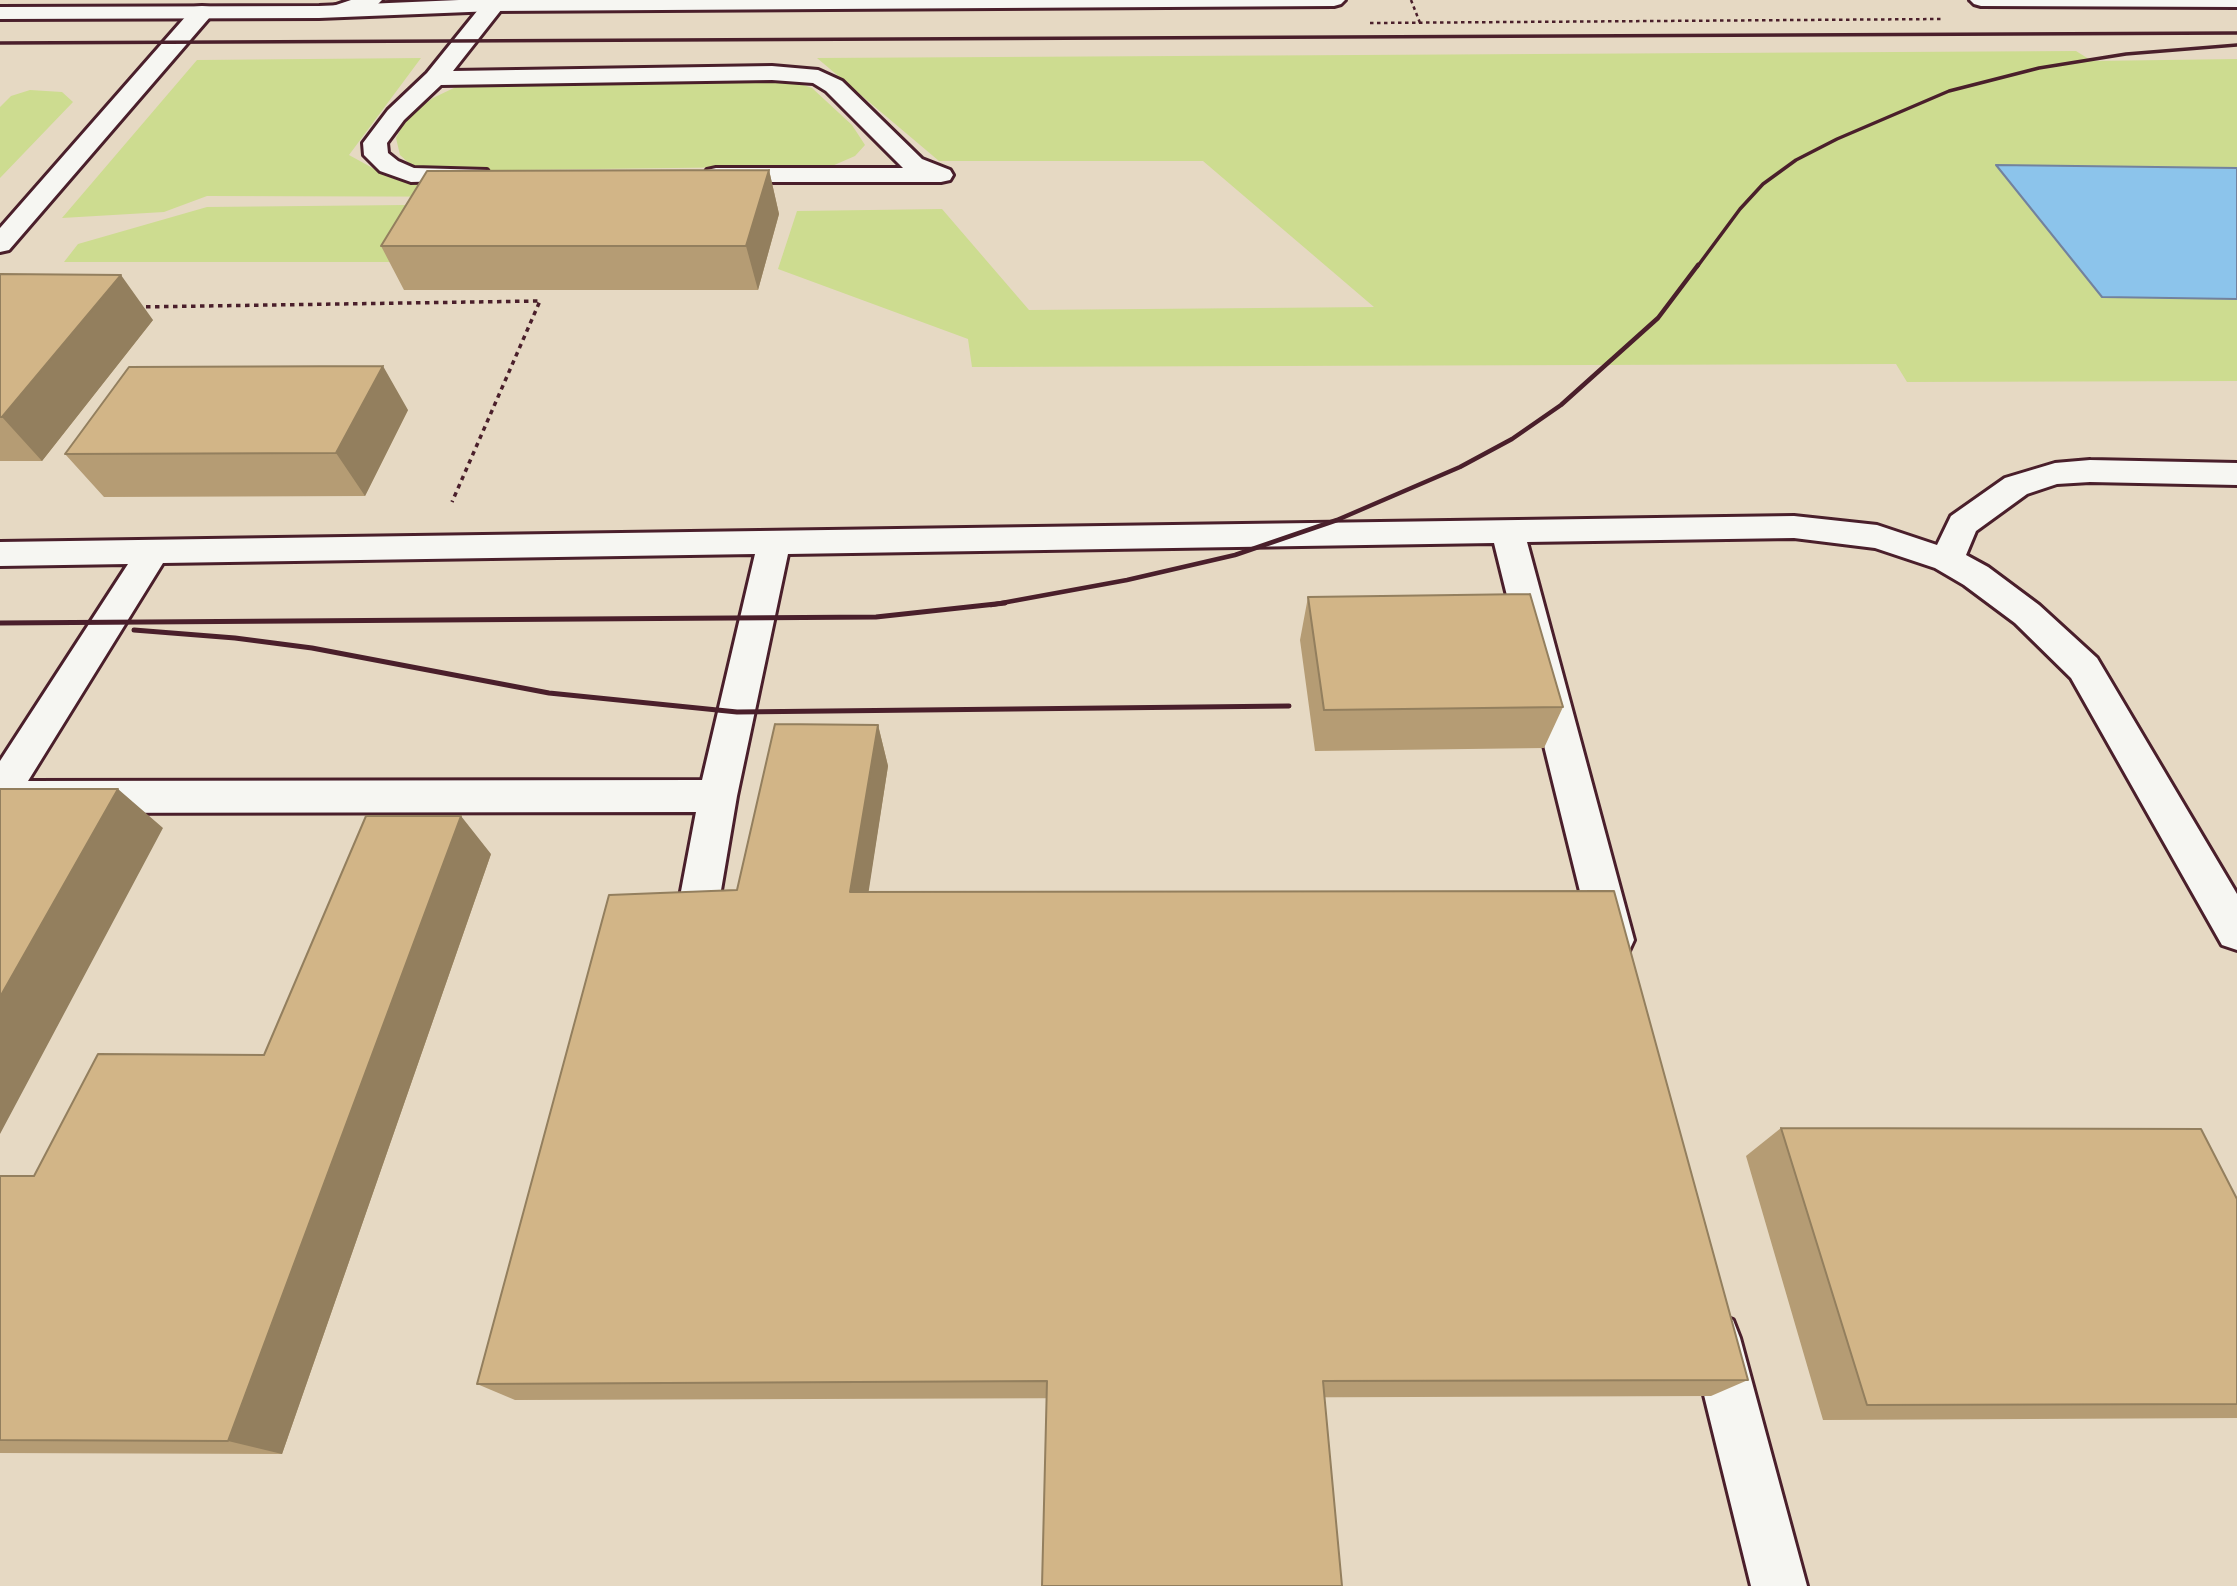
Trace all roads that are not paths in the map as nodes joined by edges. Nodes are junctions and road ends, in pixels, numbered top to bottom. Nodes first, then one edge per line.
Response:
1 (371, 0) edge
2 (1194, 0) edge
3 (1334, 0) edge
4 (1981, 0) edge
5 (1043, 1) edge
6 (2237, 1) edge
7 (653, 2) edge
8 (754, 2) edge
9 (495, 5) junction
10 (341, 11) junction
11 (202, 12) junction
12 (0, 13) edge
13 (435, 78) junction
14 (890, 143) junction
15 (508, 175) edge
16 (696, 175) edge
17 (845, 175) junction
18 (0, 244) edge
19 (2237, 474) edge
20 (1508, 532) junction
21 (774, 543) junction
22 (152, 553) junction
23 (0, 554) edge
24 (1947, 560) junction
25 (0, 795) edge
26 (719, 796) junction
27 (699, 902) edge
28 (2237, 932) edge
29 (1623, 978) edge
30 (1706, 1302) edge
31 (1779, 1586) edge

1 - 10 street
2 - 3 street
2 - 5 street
4 - 6 street
5 - 8 street
7 - 8 street
7 - 9 street
9 - 10 street
9 - 13 street
10 - 11 street
11 - 12 street
11 - 18 street
13 - 14 street
13 - 15 street
14 - 17 street
14 - 17 street
16 - 17 street
19 - 24 street
20 - 21 street
20 - 24 street
20 - 29 street
21 - 22 street
21 - 26 street
22 - 23 street
22 - 25 street
24 - 28 street
25 - 26 street
26 - 27 street
30 - 31 street

